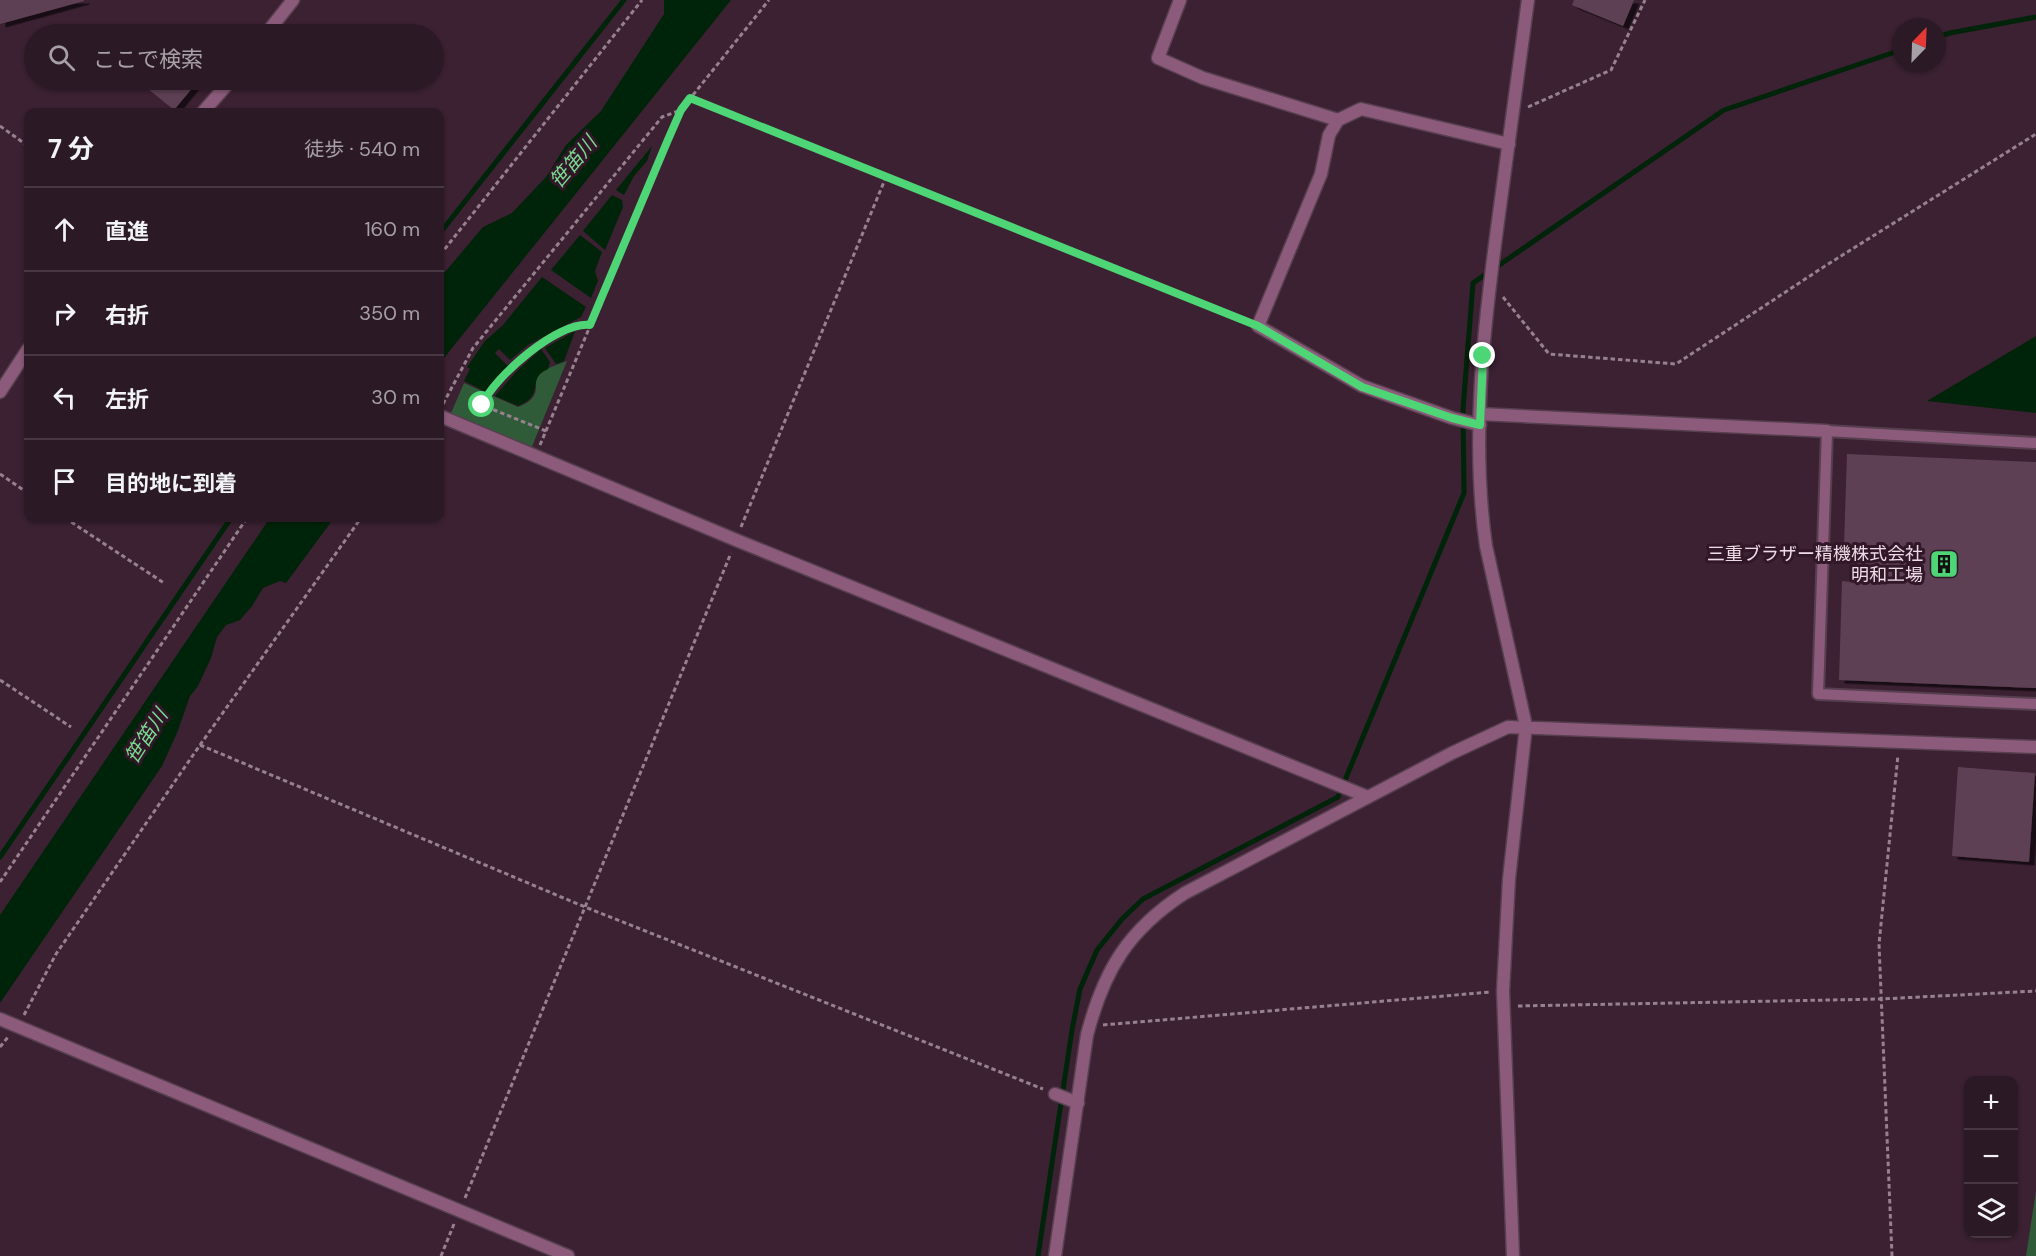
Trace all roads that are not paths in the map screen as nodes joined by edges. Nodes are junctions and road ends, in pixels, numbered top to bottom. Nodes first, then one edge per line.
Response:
1 (293, 0) edge
2 (1180, 0) edge
3 (1528, 0) edge
4 (274, 24) edge
5 (222, 90) edge
6 (206, 108) edge
7 (1338, 120) junction
8 (1509, 144) junction
9 (24, 355) edge
10 (0, 392) edge
11 (444, 418) edge
12 (1476, 421) junction
13 (1827, 431) junction
14 (2036, 443) edge
15 (2036, 704) edge
16 (1526, 726) junction
17 (2036, 747) edge
18 (1368, 797) junction
19 (0, 1019) edge
20 (568, 1256) edge
21 (1055, 1256) edge
22 (1513, 1256) edge

1 - 4 street
2 - 7 street
3 - 8 street
5 - 6 street
7 - 8 street
7 - 12 street
8 - 12 street
9 - 10 street
11 - 18 street
12 - 13 street
12 - 16 street
13 - 14 lane
13 - 15 lane
16 - 17 street
16 - 18 street
16 - 22 street
18 - 21 street
19 - 20 street

